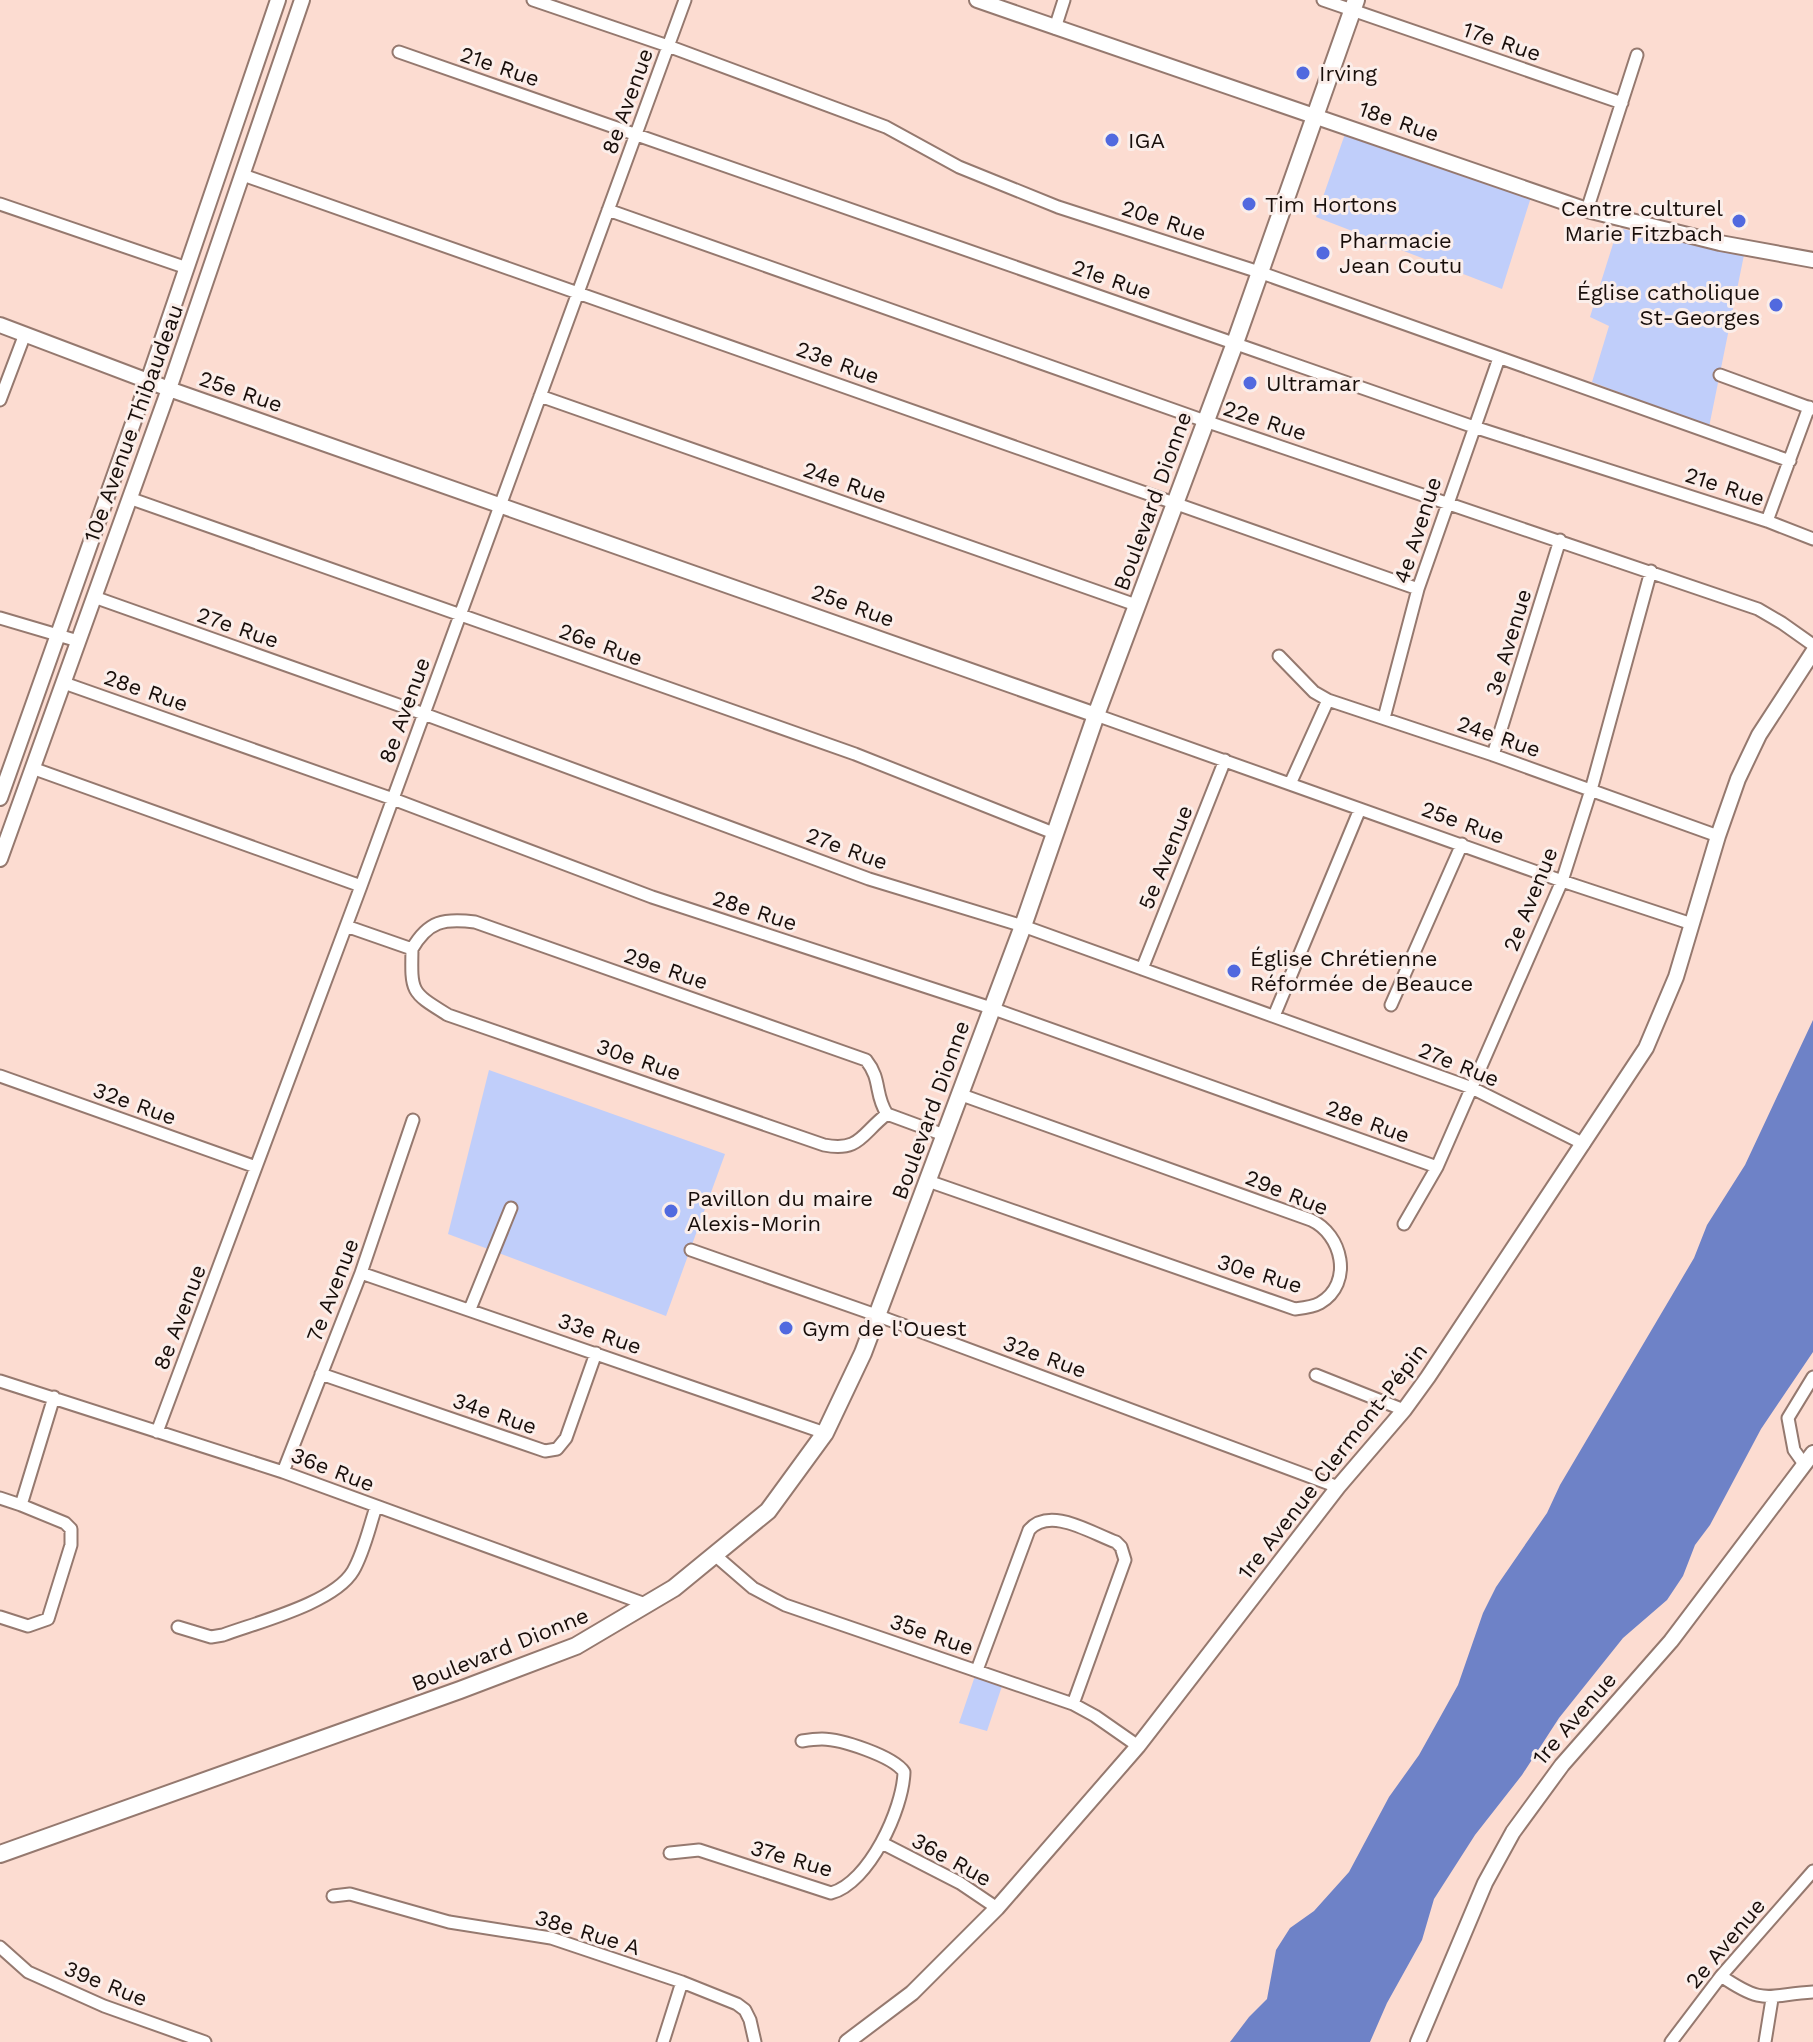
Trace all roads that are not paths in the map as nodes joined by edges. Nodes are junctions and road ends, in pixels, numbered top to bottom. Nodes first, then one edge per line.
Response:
1 (278, 0) edge
2 (302, 0) edge
3 (533, 0) edge
4 (685, 0) edge
5 (977, 0) edge
6 (1064, 0) edge
7 (1323, 0) edge
8 (1354, 5) edge
9 (1055, 28) junction
10 (668, 46) junction
11 (399, 52) dead end
12 (1637, 55) dead end
13 (1622, 103) junction
14 (1316, 115) junction
15 (635, 135) junction
16 (243, 175) junction
17 (0, 204) edge
18 (608, 210) junction
19 (1587, 210) junction
20 (1813, 260) edge
21 (187, 268) junction
22 (1259, 272) junction
23 (579, 291) junction
24 (0, 325) edge
25 (25, 334) junction
26 (1235, 343) junction
27 (1499, 358) junction
28 (1720, 375) dead end
29 (148, 381) junction
30 (169, 389) junction
31 (540, 396) junction
32 (0, 400) edge
33 (1811, 408) edge
34 (1205, 421) junction
35 (1474, 427) junction
36 (1790, 461) junction
37 (129, 498) junction
38 (1447, 502) junction
39 (1174, 503) junction
40 (501, 504) junction
41 (1767, 521) junction
42 (1813, 539) edge
43 (1560, 540) junction
44 (1651, 571) junction
45 (1418, 589) junction
46 (94, 597) junction
47 (1136, 605) junction
48 (460, 615) junction
49 (0, 618) edge
50 (59, 635) junction
51 (78, 641) junction
52 (1813, 645) edge
53 (1813, 652) edge
54 (1279, 656) dead end
55 (64, 683) junction
56 (1328, 700) junction
57 (424, 714) junction
58 (1096, 715) junction
59 (1384, 718) junction
60 (1493, 755) junction
61 (1225, 760) junction
62 (32, 768) junction
63 (1290, 784) junction
64 (1591, 790) junction
65 (0, 798) edge
66 (393, 799) junction
67 (1360, 809) junction
68 (1056, 834) junction
69 (1718, 836) junction
70 (1462, 844) junction
71 (0, 859) edge
72 (1562, 881) junction
73 (361, 886) junction
74 (1692, 924) junction
75 (346, 926) junction
76 (1023, 926) junction
77 (412, 949) junction
78 (1142, 969) junction
79 (1391, 1005) dead end
80 (991, 1008) junction
81 (1274, 1016) junction
82 (0, 1076) edge
83 (1472, 1088) junction
84 (959, 1094) junction
85 (887, 1114) junction
86 (413, 1120) dead end
87 (944, 1135) junction
88 (1584, 1144) junction
89 (256, 1167) junction
90 (1437, 1167) junction
91 (928, 1181) junction
92 (511, 1208) dead end
93 (1404, 1224) dead end
94 (691, 1250) dead end
95 (361, 1273) junction
96 (1341, 1275) joint
97 (470, 1309) junction
98 (876, 1315) junction
99 (596, 1353) junction
100 (321, 1374) junction
101 (1316, 1375) dead end
102 (1813, 1377) edge
103 (0, 1381) edge
104 (54, 1397) junction
105 (1404, 1410) junction
106 (157, 1432) junction
107 (825, 1433) junction
108 (1809, 1458) edge
109 (283, 1472) junction
110 (1338, 1487) junction
111 (0, 1498) edge
112 (21, 1505) junction
113 (376, 1507) junction
114 (716, 1556) junction
115 (648, 1605) junction
116 (0, 1617) edge
117 (178, 1627) dead end
118 (977, 1670) junction
119 (1073, 1704) junction
120 (802, 1741) dead end
121 (1138, 1746) junction
122 (882, 1843) junction
123 (670, 1853) dead end
124 (0, 1854) edge
125 (1811, 1878) edge
126 (333, 1896) dead end
127 (997, 1908) junction
128 (0, 1947) edge
129 (1721, 1976) junction
130 (682, 1982) junction
131 (1813, 1992) edge
132 (1772, 1999) junction
133 (205, 2042) edge
134 (663, 2042) edge
135 (755, 2042) edge
136 (847, 2042) edge
137 (1418, 2042) edge
138 (1671, 2042) edge
139 (1765, 2042) edge

1 - 21 street, 10e Avenue Thibaudeau
2 - 16 street, 10e Avenue Thibaudeau
3 - 10 street, 20e Rue
4 - 10 street, 8e Avenue
5 - 9 street, 18e Rue
6 - 9 street
7 - 8 street, 17e Rue
8 - 13 street, 17e Rue
8 - 14 main road, Boulevard Dionne
9 - 14 street, 18e Rue
10 - 15 street, 8e Avenue
10 - 22 street, 20e Rue
11 - 15 street, 21e Rue
12 - 13 street
13 - 19 street
14 - 19 street, 18e Rue
14 - 22 main road, Boulevard Dionne
15 - 18 street, 8e Avenue
15 - 26 street, 21e Rue
16 - 23 street, 23e Rue
16 - 30 street, 10e Avenue Thibaudeau
17 - 21 street
18 - 23 street, 8e Avenue
18 - 34 street, 22e Rue
19 - 20 street, 18e Rue
21 - 29 street, 10e Avenue Thibaudeau
22 - 26 main road, Boulevard Dionne
22 - 27 street, 20e Rue
23 - 31 street, 8e Avenue
23 - 39 street, 23e Rue
24 - 25 street, 25e Rue
25 - 29 street, 25e Rue
25 - 32 street
26 - 34 main road, Boulevard Dionne
26 - 35 street, 21e Rue
27 - 35 street, 4e Avenue
27 - 36 street, 20e Rue
28 - 33 street
29 - 30 street, 25e Rue
29 - 50 street, 10e Avenue Thibaudeau
30 - 37 street, 10e Avenue Thibaudeau
30 - 40 street, 25e Rue
31 - 40 street, 8e Avenue
31 - 47 street, 24e Rue
33 - 36 street
34 - 38 street, 22e Rue
34 - 39 main road, Boulevard Dionne
35 - 38 street, 4e Avenue
35 - 41 street, 21e Rue
36 - 41 street
37 - 46 street, 10e Avenue Thibaudeau
37 - 48 street, 26e Rue
38 - 43 street, 22e Rue
38 - 45 street, 4e Avenue
39 - 45 street, 23e Rue
39 - 47 main road, Boulevard Dionne
40 - 48 street, 8e Avenue
40 - 58 street, 25e Rue
41 - 42 street, 21e Rue
43 - 44 street, 22e Rue
43 - 60 street, 3e Avenue
44 - 52 street, 22e Rue
44 - 64 street, 2e Avenue
45 - 59 street, 4e Avenue
46 - 51 street, 10e Avenue Thibaudeau
46 - 57 street, 27e Rue
47 - 58 main road, Boulevard Dionne
48 - 57 street, 8e Avenue
48 - 68 street, 26e Rue
49 - 50 street
50 - 51 street
50 - 65 street, 10e Avenue Thibaudeau
51 - 55 street, 10e Avenue Thibaudeau
53 - 69 street, 1re Avenue Clermont-Pépin
54 - 56 street, 24e Rue
55 - 62 street, 10e Avenue Thibaudeau
55 - 66 street, 28e Rue
56 - 59 street, 24e Rue
56 - 63 street
57 - 66 street, 8e Avenue
57 - 76 street, 27e Rue
58 - 61 street, 25e Rue
58 - 68 main road, Boulevard Dionne
59 - 60 street, 24e Rue
60 - 64 street, 24e Rue
61 - 63 street, 25e Rue
61 - 78 street, 5e Avenue
62 - 71 street, 10e Avenue Thibaudeau
62 - 73 street
63 - 67 street, 25e Rue
64 - 69 street, 24e Rue
64 - 72 street, 2e Avenue
66 - 73 street, 8e Avenue
66 - 80 street, 28e Rue
67 - 70 street, 25e Rue
67 - 81 street
68 - 76 main road, Boulevard Dionne
69 - 74 street, 1re Avenue Clermont-Pépin
70 - 72 street, 25e Rue
70 - 79 street
72 - 74 street, 25e Rue
72 - 83 street, 2e Avenue
73 - 75 street, 8e Avenue
74 - 88 street, 1re Avenue Clermont-Pépin
75 - 77 street
75 - 89 street, 8e Avenue
76 - 78 street, 27e Rue
76 - 80 main road, Boulevard Dionne
77 - 85 street, 29e Rue
77 - 85 street, 30e Rue
78 - 81 street, 27e Rue
80 - 84 main road, Boulevard Dionne
80 - 90 street, 28e Rue
81 - 83 street, 27e Rue
82 - 89 street, 32e Rue
83 - 88 street, 27e Rue
83 - 90 street, 2e Avenue
84 - 87 main road, Boulevard Dionne
84 - 96 street, 29e Rue
85 - 87 street
86 - 95 street, 7e Avenue
87 - 91 main road, Boulevard Dionne
88 - 105 street, 1re Avenue Clermont-Pépin
89 - 106 street, 8e Avenue
90 - 93 street, 2e Avenue
91 - 96 street, 30e Rue
91 - 98 main road, Boulevard Dionne
92 - 97 street
94 - 98 street, 32e Rue
95 - 97 street, 33e Rue
95 - 100 street, 7e Avenue
97 - 99 street, 33e Rue
98 - 107 main road, Boulevard Dionne
98 - 110 street, 32e Rue
99 - 100 street, 34e Rue
99 - 107 street, 33e Rue
100 - 109 street, 7e Avenue
101 - 105 street
102 - 108 street
103 - 104 street, 36e Rue
104 - 106 street, 36e Rue
104 - 112 street
105 - 110 street, 1re Avenue Clermont-Pépin
106 - 109 street, 36e Rue
107 - 114 main road, Boulevard Dionne
108 - 137 street, 1re Avenue
109 - 113 street, 36e Rue
110 - 121 street, 1re Avenue Clermont-Pépin
111 - 112 street
112 - 116 street
113 - 115 street, 36e Rue
113 - 117 street
114 - 115 main road, Boulevard Dionne
114 - 118 street, 35e Rue
115 - 124 main road, Boulevard Dionne
118 - 119 street, 35e Rue
118 - 119 street
119 - 121 street, 35e Rue
120 - 122 street, 36e Rue
121 - 127 street, 1re Avenue Clermont-Pépin
122 - 123 street, 37e Rue
122 - 127 street, 36e Rue
125 - 129 street, 2e Avenue
126 - 130 street, 38e Rue A
127 - 136 street, 1re Avenue Clermont-Pépin
128 - 133 street, 39e Rue
129 - 132 street
129 - 138 street, 2e Avenue
130 - 134 street
130 - 135 street, 38e Rue A
131 - 132 street
132 - 139 street

